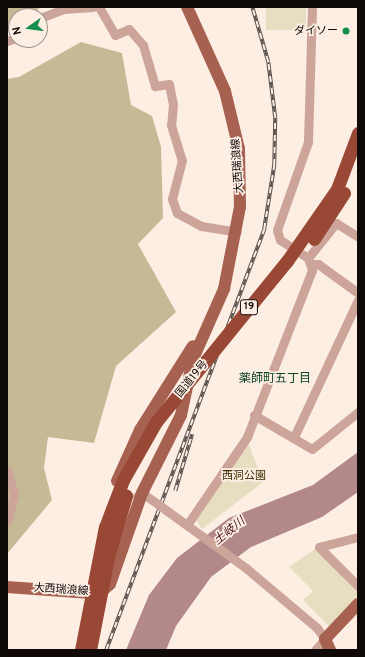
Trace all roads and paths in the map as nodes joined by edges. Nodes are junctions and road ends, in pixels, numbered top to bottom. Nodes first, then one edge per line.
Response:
1 (93, 7) edge
2 (99, 7) edge
3 (188, 7) edge
4 (312, 7) edge
5 (48, 14) edge
6 (358, 133) edge
7 (358, 157) edge
8 (340, 191) junction
9 (237, 232) junction
10 (358, 237) edge
11 (310, 261) junction
12 (358, 293) edge
13 (358, 300) edge
14 (205, 328) junction
15 (163, 396) junction
16 (184, 403) junction
17 (358, 412) edge
18 (254, 415) junction
19 (160, 424) junction
20 (294, 437) junction
21 (7, 470) edge
22 (142, 493) junction
23 (157, 503) junction
24 (135, 514) junction
25 (7, 522) edge
26 (187, 525) junction
27 (106, 527) junction
28 (125, 537) junction
29 (358, 537) edge
30 (358, 586) edge
31 (7, 587) edge
32 (96, 592) junction
33 (358, 604) edge
34 (327, 644) edge
35 (81, 650) edge
36 (90, 650) edge
37 (315, 650) edge

1 - 5 street
2 - 9 street
3 - 9 main road, 大西瑞浪線
4 - 11 street
6 - 8 highway, 国道19号 / 19
7 - 8 highway, 国道19号 / 19
8 - 19 highway, 国道19号 / 19, bridge
9 - 14 main road, 大西瑞浪線
10 - 11 street
11 - 12 street
11 - 18 street
13 - 20 street
14 - 15 main road
14 - 16 main road, 大西瑞浪線
15 - 16 main road
15 - 27 main road
16 - 22 main road, 大西瑞浪線
17 - 20 street
18 - 20 street
18 - 26 street
19 - 27 highway, 国道19号 / 19
19 - 32 highway, 国道19号 / 19
21 - 25 street
22 - 23 street
22 - 24 main road, 大西瑞浪線
22 - 28 street
23 - 24 street
23 - 26 street, bridge
24 - 28 main road, 大西瑞浪線
26 - 34 street
27 - 32 highway, 国道19号 / 19
28 - 32 main road, 大西瑞浪線
29 - 30 street
31 - 32 main road, 大西瑞浪線
32 - 35 highway, 国道19号 / 19
32 - 36 highway, 国道19号 / 19
33 - 34 main road
34 - 37 street

